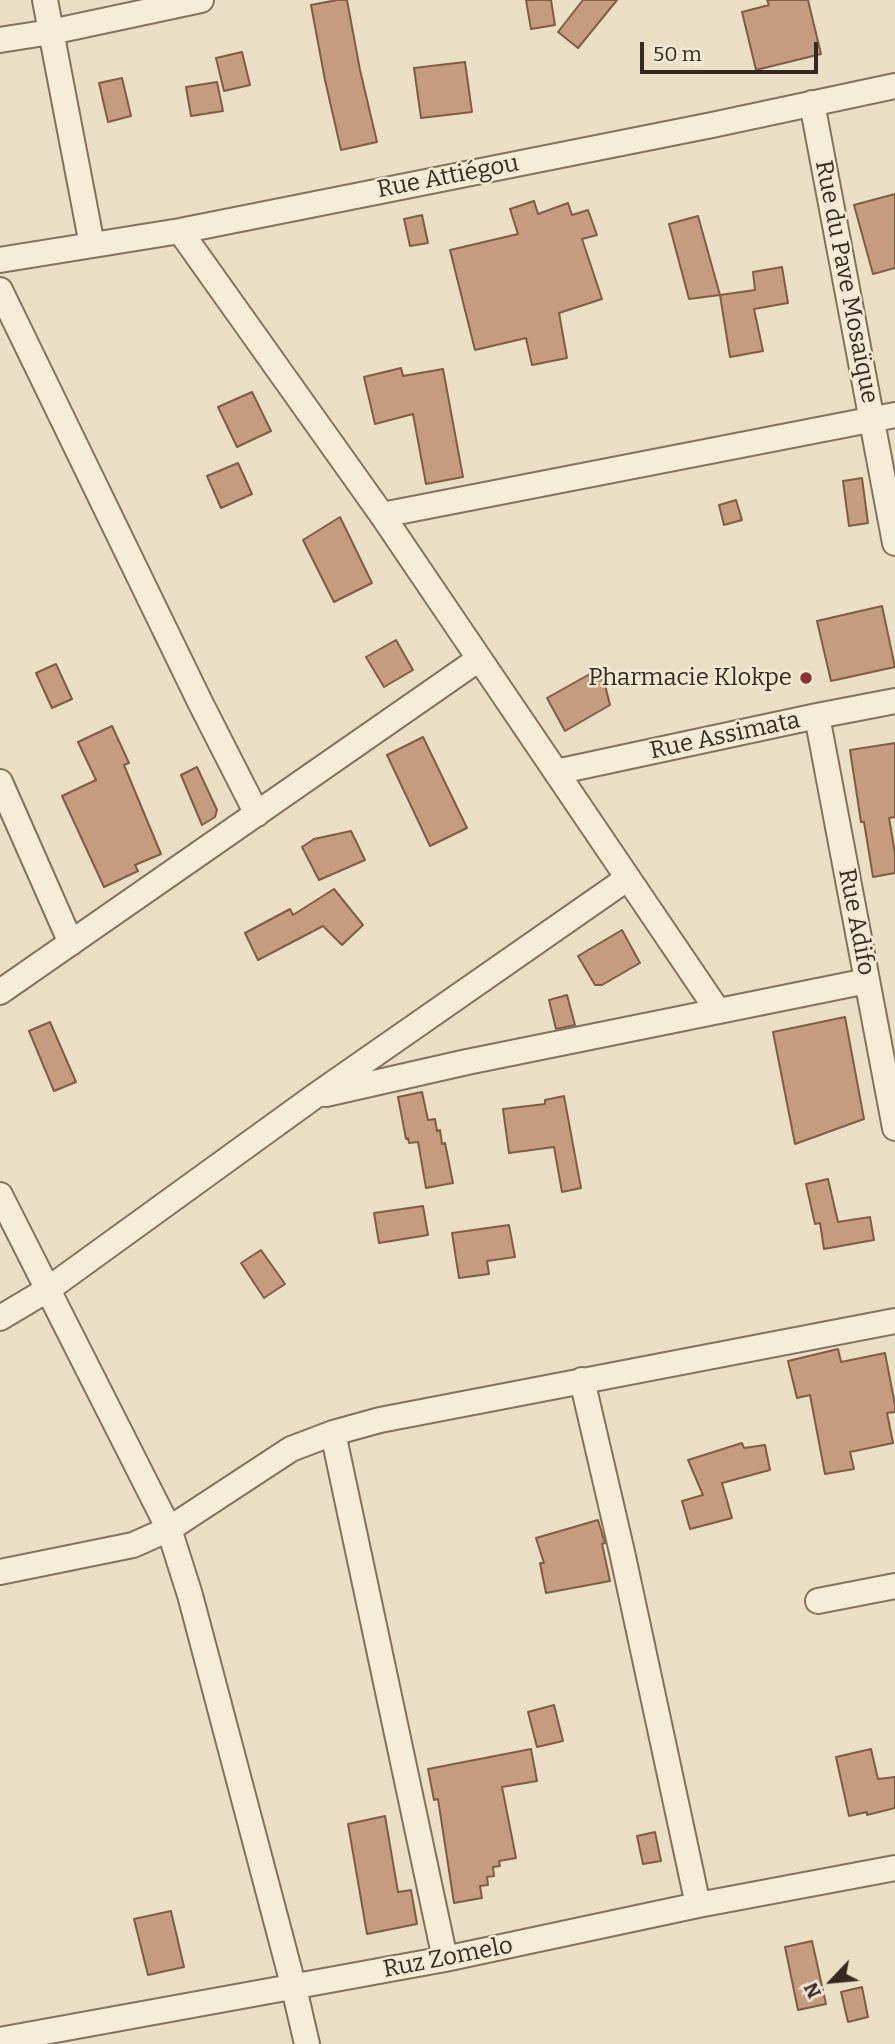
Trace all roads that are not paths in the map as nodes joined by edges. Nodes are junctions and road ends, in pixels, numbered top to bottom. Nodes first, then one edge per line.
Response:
1 (45, 0) edge
2 (201, 0) edge
3 (51, 32) junction
4 (0, 40) edge
5 (895, 86) edge
6 (812, 103) junction
7 (180, 231) junction
8 (93, 245) junction
9 (0, 260) edge
10 (0, 290) edge
11 (884, 417) edge
12 (382, 515) junction
13 (895, 543) edge
14 (480, 659) junction
15 (895, 701) edge
16 (817, 716) junction
17 (556, 772) junction
18 (0, 782) edge
19 (257, 814) junction
20 (628, 878) junction
21 (71, 943) junction
22 (867, 981) junction
23 (0, 992) edge
24 (718, 1011) junction
25 (315, 1096) junction
26 (895, 1128) edge
27 (0, 1195) edge
28 (47, 1290) junction
29 (0, 1318) edge
30 (895, 1321) edge
31 (582, 1380) junction
32 (333, 1433) junction
33 (169, 1529) junction
34 (0, 1572) edge
35 (895, 1586) edge
36 (818, 1601) dead end
37 (895, 1868) edge
38 (698, 1905) junction
39 (445, 1959) junction
40 (294, 1988) junction
41 (13, 2040) edge
42 (307, 2044) edge

1 - 3 street
2 - 3 street
3 - 4 street
3 - 8 street
5 - 6 street, Rue Attiégou
6 - 7 street, Rue Attiégou
6 - 11 street, Rue du Pave Mosaïque
7 - 8 street, Rue Attiégou
7 - 12 street
8 - 9 street, Rue Attiégou
10 - 19 street
11 - 12 street
11 - 13 street, Rue du Pave Mosaïque
12 - 14 street
14 - 17 street
14 - 19 street
15 - 16 street, Rue Assimata
16 - 17 street, Rue Assimata
16 - 22 street, Rue Adifo
17 - 20 street
18 - 21 street
19 - 21 street
20 - 24 street
20 - 25 street
21 - 23 street
22 - 24 street
22 - 26 street, Rue Adifo
24 - 25 street
25 - 28 street
27 - 28 street
28 - 29 street
28 - 33 street
30 - 31 street
31 - 32 street
31 - 38 street
32 - 33 street
32 - 39 street
33 - 34 street
33 - 40 street
35 - 36 street
37 - 38 street, Ruz Zomelo
38 - 39 street, Ruz Zomelo
39 - 40 street, Ruz Zomelo
40 - 41 street, Ruz Zomelo
40 - 42 street

